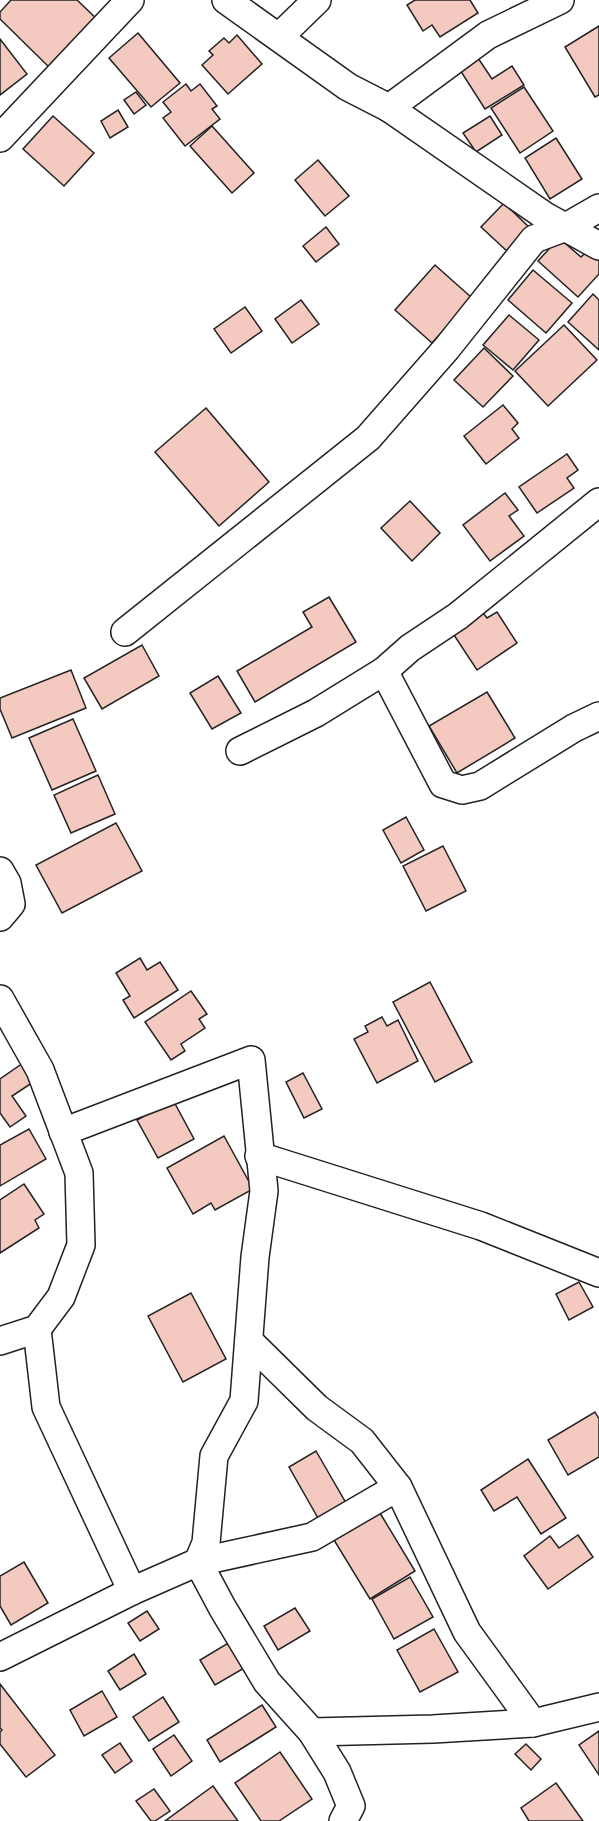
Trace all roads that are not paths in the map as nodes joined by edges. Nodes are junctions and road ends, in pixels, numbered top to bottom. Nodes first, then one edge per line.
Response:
1 (130, 0) edge
2 (226, 0) edge
3 (317, 0) edge
4 (560, 0) edge
5 (279, 37) junction
6 (389, 108) junction
7 (0, 138) edge
8 (599, 208) edge
9 (566, 227) junction
10 (599, 246) edge
11 (599, 502) edge
12 (125, 632) dead end
13 (384, 671) junction
14 (599, 716) edge
15 (240, 751) dead end
16 (0, 871) edge
17 (0, 917) edge
18 (0, 999) edge
19 (63, 1132) junction
20 (260, 1156) junction
21 (599, 1273) edge
22 (37, 1329) junction
23 (0, 1341) edge
24 (249, 1341) junction
25 (398, 1487) junction
26 (198, 1562) junction
27 (132, 1591) junction
28 (0, 1657) edge
29 (599, 1707) edge
30 (533, 1723) junction
31 (312, 1732) junction
32 (343, 1821) edge

1 - 7 street
2 - 5 street
3 - 5 street
4 - 6 street
5 - 6 street
6 - 9 street
8 - 9 street
9 - 10 street
9 - 12 street
11 - 13 street
13 - 14 street
13 - 15 street
16 - 17 street
18 - 19 street
19 - 20 street
19 - 22 street
20 - 21 street
20 - 24 street
22 - 23 street
22 - 27 street
24 - 25 street
24 - 26 street
25 - 26 street
25 - 30 street
26 - 27 street
26 - 31 street
27 - 28 street
29 - 30 street
30 - 31 street
31 - 32 street

